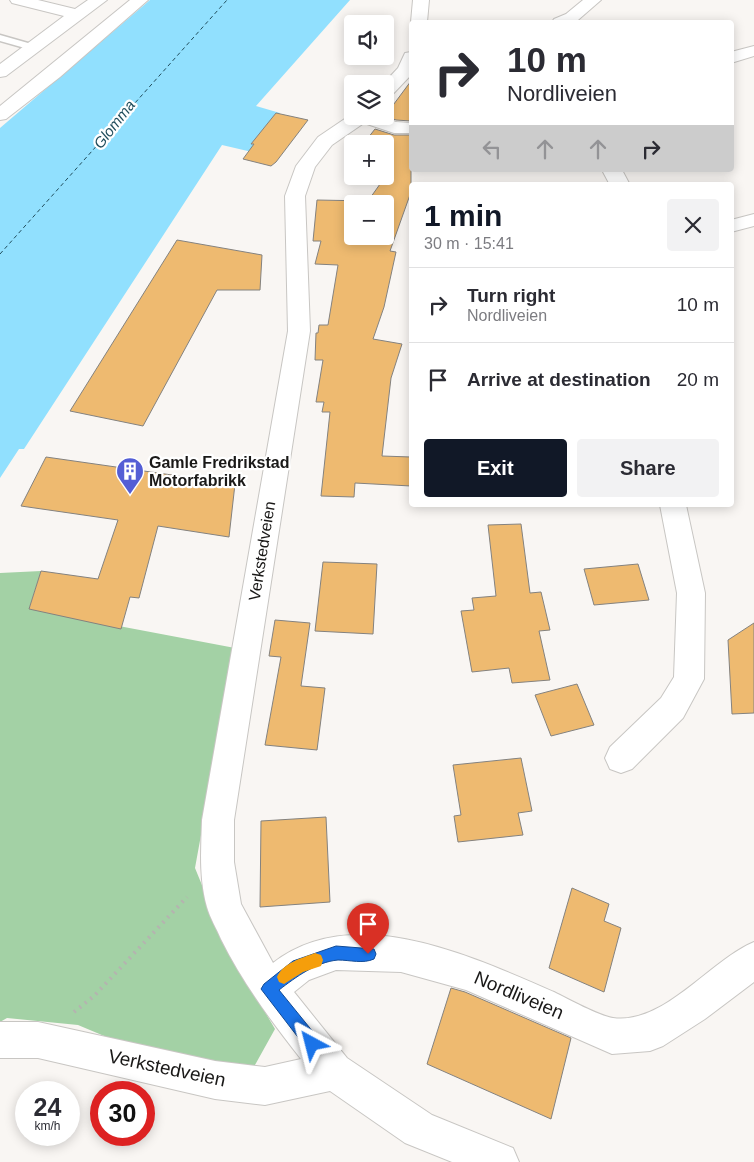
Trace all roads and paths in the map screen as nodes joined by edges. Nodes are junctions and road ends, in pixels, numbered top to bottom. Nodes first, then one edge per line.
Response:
1 (18, 0) edge
2 (140, 0) edge
3 (422, 0) edge
4 (593, 0) edge
5 (107, 10) edge
6 (77, 14) junction
7 (419, 20) edge
8 (569, 20) edge
9 (0, 38) edge
10 (32, 47) junction
11 (754, 51) edge
12 (734, 57) edge
13 (409, 62) edge
14 (0, 72) edge
15 (394, 83) edge
16 (0, 115) edge
17 (348, 125) edge
18 (388, 125) edge
19 (409, 128) edge
20 (754, 220) edge
21 (734, 225) edge
22 (673, 507) edge
23 (621, 758) dead end
24 (216, 862) junction
25 (754, 960) edge
26 (269, 989) junction
27 (0, 1040) edge
28 (38, 1040) junction
29 (334, 1071) junction
30 (499, 1162) edge

1 - 6 street
2 - 5 street
3 - 7 street
4 - 8 street
5 - 6 street
5 - 16 street
6 - 10 street
9 - 10 lane
10 - 14 street
11 - 12 street
13 - 15 street
17 - 24 street, Verkstedveien
18 - 19 street
20 - 21 street
22 - 23 street
24 - 26 street, Verkstedveien
24 - 28 path
25 - 26 street, Nordliveien
26 - 29 street, Verkstedveien
27 - 28 street, Verkstedveien
28 - 29 street, Verkstedveien
29 - 30 street, Verkstedveien

